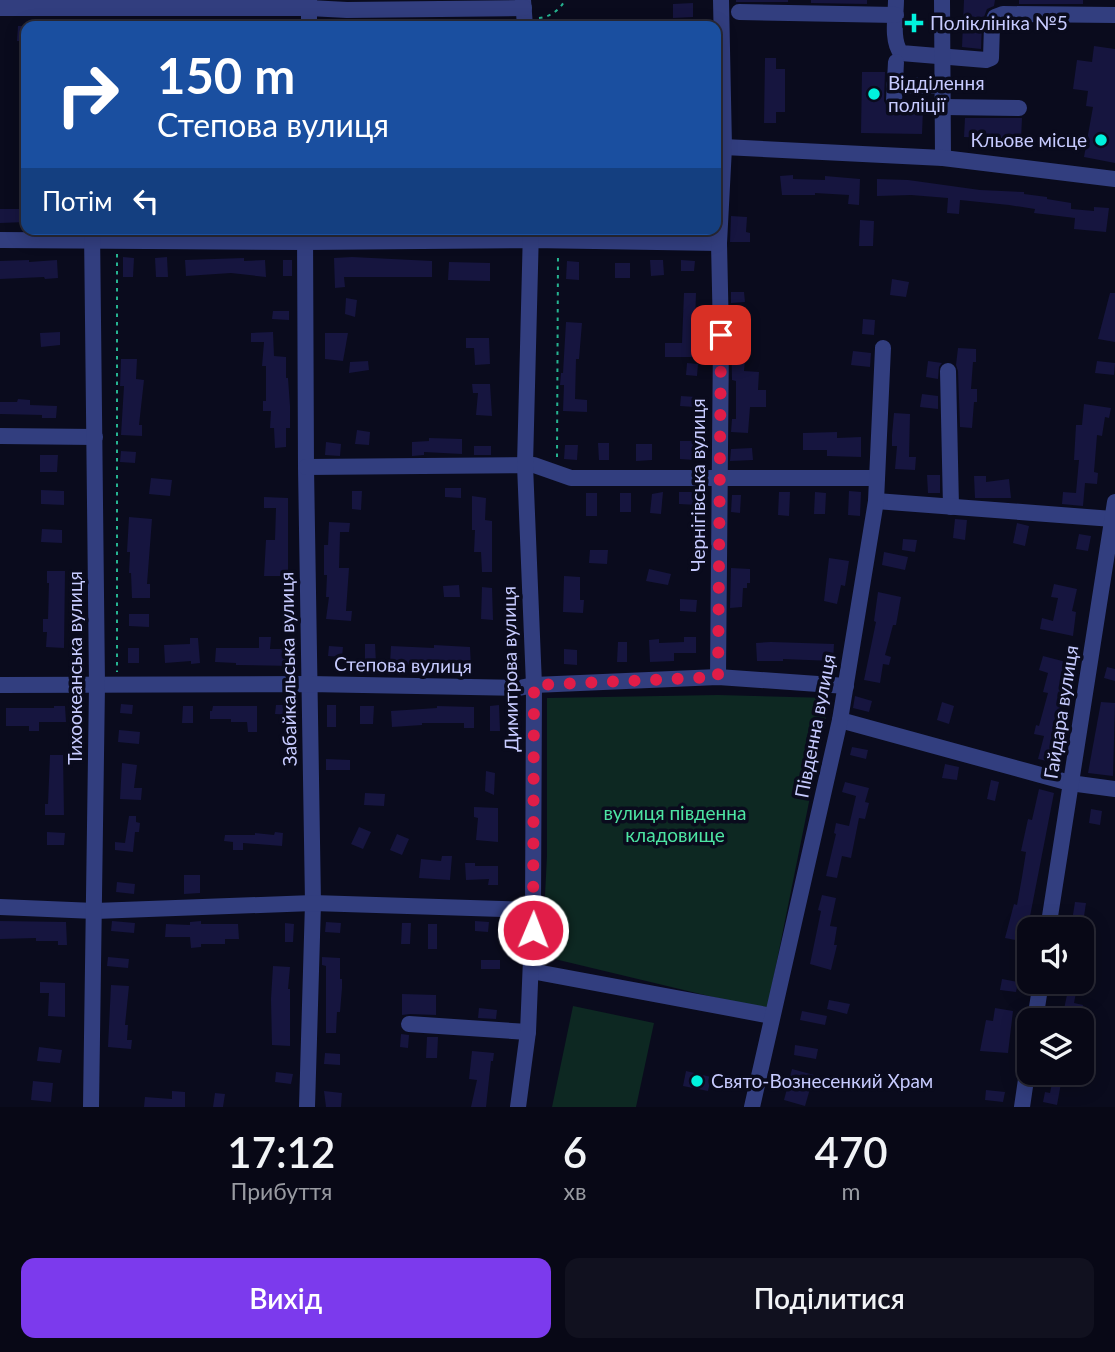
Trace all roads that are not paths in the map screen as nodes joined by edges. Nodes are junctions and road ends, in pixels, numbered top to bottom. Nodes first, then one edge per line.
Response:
1 (721, 0) edge
2 (942, 0) edge
3 (89, 4) edge
4 (309, 4) edge
5 (1003, 7) edge
6 (0, 8) edge
7 (896, 8) edge
8 (1111, 10) edge
9 (739, 12) dead end
10 (524, 13) edge
11 (943, 56) junction
12 (896, 62) dead end
13 (943, 86) junction
14 (943, 107) junction
15 (1019, 108) dead end
16 (724, 148) junction
17 (943, 158) junction
18 (1115, 179) edge
19 (721, 205) edge
20 (77, 235) edge
21 (92, 235) edge
22 (97, 235) edge
23 (305, 235) edge
24 (532, 235) edge
25 (553, 235) edge
26 (719, 235) edge
27 (0, 240) edge
28 (719, 243) junction
29 (883, 348) dead end
30 (948, 371) dead end
31 (0, 436) edge
32 (95, 437) junction
33 (524, 465) junction
34 (306, 467) junction
35 (719, 477) junction
36 (877, 478) junction
37 (876, 501) junction
38 (1115, 502) edge
39 (951, 507) junction
40 (1113, 519) junction
41 (718, 677) junction
42 (309, 684) junction
43 (0, 685) edge
44 (97, 685) junction
45 (534, 685) junction
46 (846, 686) junction
47 (840, 720) junction
48 (1070, 783) junction
49 (1115, 789) edge
50 (313, 903) junction
51 (0, 907) edge
52 (533, 910) junction
53 (95, 911) junction
54 (1050, 917) edge
55 (531, 971) junction
56 (772, 1016) junction
57 (409, 1024) dead end
58 (528, 1032) junction
59 (1025, 1085) edge
60 (91, 1107) edge
61 (307, 1107) edge
62 (518, 1107) edge
63 (752, 1107) edge
64 (1022, 1107) edge

1 - 16 street, Чернігівська вулиця
2 - 11 street
3 - 4 street
3 - 6 street
4 - 10 street
5 - 8 street
5 - 11 street
7 - 9 street
7 - 11 street
11 - 13 street
12 - 13 street
13 - 14 street
14 - 15 street
14 - 17 street
16 - 17 street
16 - 19 street, Чернігівська вулиця
17 - 18 street
20 - 27 street
21 - 32 street, Тихоокеанська вулиця
22 - 23 street
23 - 34 street, Забайкальська вулиця
24 - 33 street, Димитрова вулиця
25 - 28 street
26 - 28 street, Чернігівська вулиця
28 - 35 street, Чернігівська вулиця
29 - 36 street, Південна вулиця
30 - 39 street
31 - 32 street
32 - 44 street, Тихоокеанська вулиця
33 - 34 street
33 - 35 street
33 - 45 street, Димитрова вулиця
34 - 42 street, Забайкальська вулиця
35 - 36 street
35 - 41 street, Чернігівська вулиця
36 - 37 street, Південна вулиця
37 - 39 street
37 - 46 street, Південна вулиця
38 - 40 street, Гайдара вулиця
39 - 40 street
40 - 48 street, Гайдара вулиця
41 - 45 street, Степова вулиця
41 - 46 street, Степова вулиця
42 - 44 street, Степова вулиця
42 - 45 street, Степова вулиця
42 - 50 street, Забайкальська вулиця
43 - 44 street, Степова вулиця
44 - 53 street, Тихоокеанська вулиця
45 - 52 street, Димитрова вулиця
46 - 47 street, Південна вулиця
47 - 48 street
47 - 56 street, Південна вулиця
48 - 49 street
48 - 54 street, Гайдара вулиця
50 - 52 street
50 - 53 street
50 - 61 street, Забайкальська вулиця
51 - 53 street
52 - 55 street, Димитрова вулиця
53 - 60 street, Тихоокеанська вулиця
55 - 56 street
55 - 58 street, Димитрова вулиця
56 - 63 street, Південна вулиця
57 - 58 street
58 - 62 street, Димитрова вулиця
59 - 64 street

